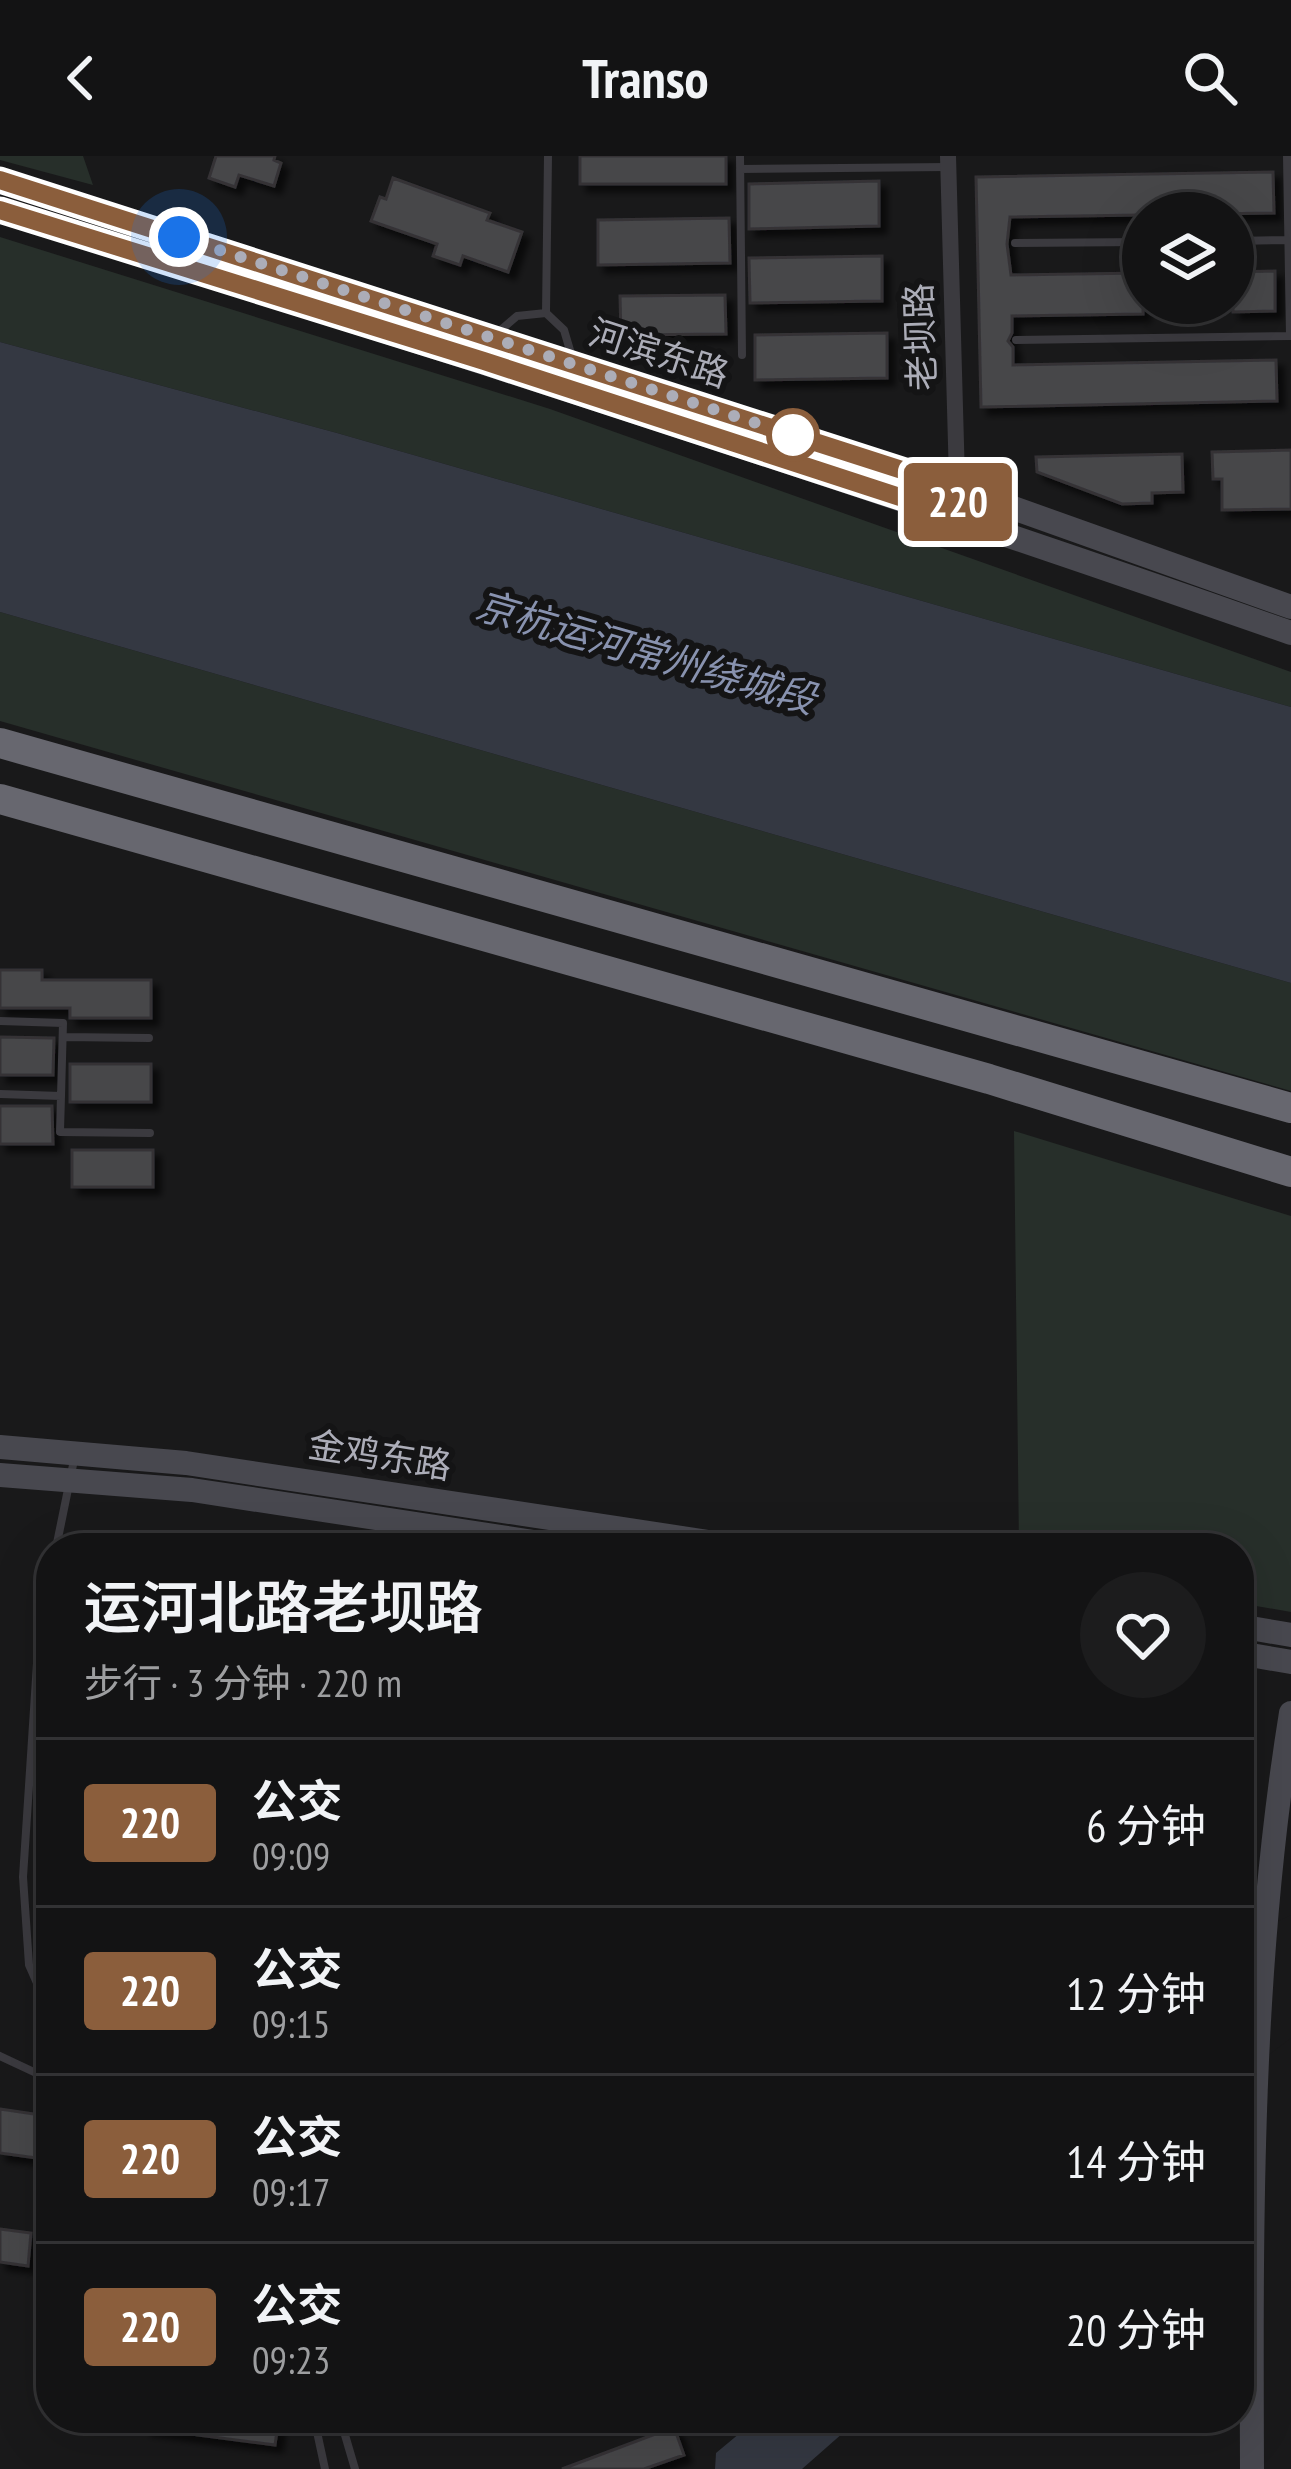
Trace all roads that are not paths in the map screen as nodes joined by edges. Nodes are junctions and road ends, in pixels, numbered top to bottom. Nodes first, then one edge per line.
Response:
1 (548, 156) edge
2 (740, 156) edge
3 (1287, 156) edge
4 (948, 161) edge
5 (740, 169) junction
6 (0, 180) edge
7 (0, 210) edge
8 (1289, 240) edge
9 (1254, 241) edge
10 (1122, 242) edge
11 (1015, 243) dead end
12 (547, 313) junction
13 (492, 338) junction
14 (1016, 340) dead end
15 (742, 355) dead end
16 (574, 364) junction
17 (958, 488) junction
18 (958, 516) junction
19 (1291, 607) edge
20 (1291, 633) edge
21 (0, 743) edge
22 (0, 799) edge
23 (0, 1021) edge
24 (63, 1037) junction
25 (149, 1038) dead end
26 (0, 1094) edge
27 (61, 1096) junction
28 (1291, 1108) edge
29 (150, 1133) dead end
30 (1291, 1172) edge
31 (0, 1447) edge
32 (75, 1453) junction
33 (0, 1475) edge
34 (70, 1479) junction
35 (59, 1533) edge
36 (474, 1533) edge
37 (612, 1533) edge
38 (1254, 1629) edge
39 (1291, 1635) edge
40 (1254, 1656) edge
41 (1291, 1662) edge
42 (36, 1680) edge
43 (1291, 1713) edge
44 (36, 1981) edge
45 (0, 2056) edge
46 (36, 2073) edge
47 (1254, 2215) edge
48 (317, 2433) edge
49 (344, 2433) edge
50 (1252, 2433) edge
51 (325, 2469) edge
52 (355, 2469) edge
53 (1252, 2469) edge

1 - 12 lane
2 - 5 lane
3 - 8 lane
4 - 5 lane
4 - 17 street, 老坝路
5 - 15 lane
6 - 13 main road, 河滨东路
7 - 18 main road, 河滨东路
8 - 9 lane
8 - 14 lane
10 - 11 lane
12 - 13 lane
12 - 16 lane
13 - 16 main road, 河滨东路
16 - 17 main road, 河滨东路
17 - 18 street, 老坝路
17 - 19 main road, 河滨东路
18 - 20 main road, 河滨东路
21 - 28 highway
22 - 30 highway
23 - 24 lane
24 - 25 lane
24 - 27 lane
26 - 27 lane
27 - 29 lane
31 - 32 main road, 金鸡东路
32 - 34 lane
32 - 37 main road, 金鸡东路
33 - 34 main road, 金鸡东路
34 - 35 lane
34 - 36 main road, 金鸡东路
38 - 39 main road
40 - 41 main road
42 - 44 lane
43 - 47 main road
45 - 46 lane
48 - 51 lane
49 - 52 lane
50 - 53 main road

